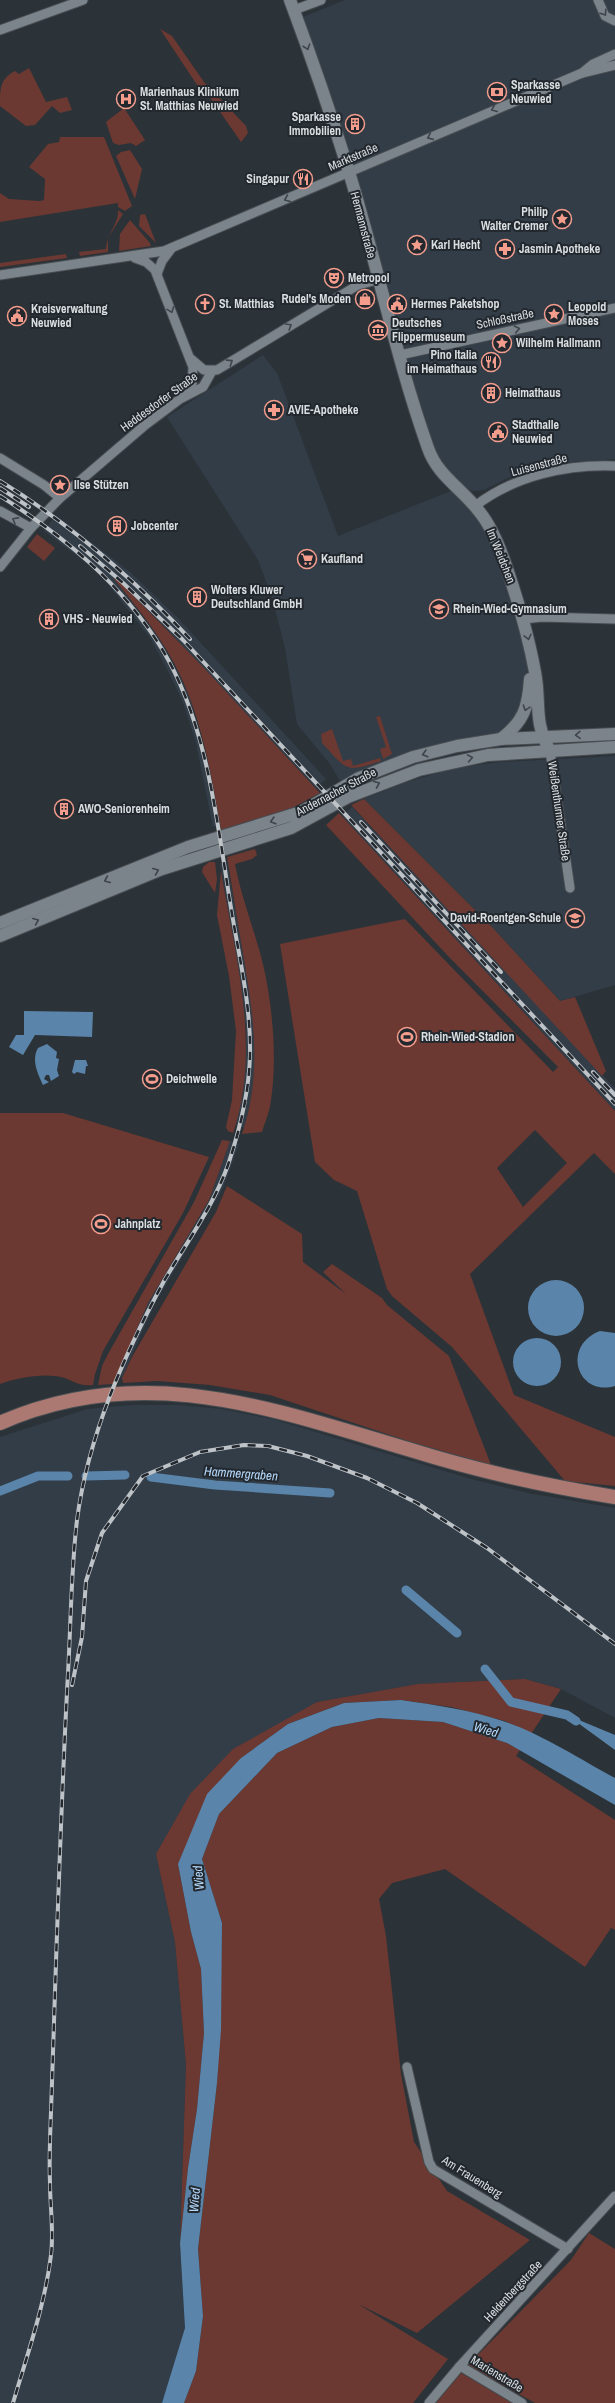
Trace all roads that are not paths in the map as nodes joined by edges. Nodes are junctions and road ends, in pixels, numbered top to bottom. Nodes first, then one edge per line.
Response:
1 (83, 0) edge
2 (321, 0) edge
3 (598, 0) edge
4 (292, 5) edge
5 (615, 21) edge
6 (0, 30) edge
7 (615, 54) edge
8 (615, 65) edge
9 (582, 73) junction
10 (349, 172) junction
11 (171, 249) junction
12 (132, 257) junction
13 (157, 274) junction
14 (0, 275) edge
15 (377, 280) junction
16 (615, 308) edge
17 (400, 355) junction
18 (191, 359) junction
19 (212, 371) junction
20 (180, 399) junction
21 (0, 458) edge
22 (615, 466) edge
23 (60, 498) junction
24 (475, 506) junction
25 (0, 511) edge
26 (31, 528) junction
27 (0, 567) edge
28 (524, 619) junction
29 (615, 619) edge
30 (532, 656) junction
31 (615, 734) edge
32 (542, 736) junction
33 (506, 739) junction
34 (615, 747) edge
35 (550, 751) junction
36 (509, 753) junction
37 (570, 888) dead end
38 (0, 923) edge
39 (0, 936) edge
40 (0, 1423) edge
41 (615, 1497) edge
42 (407, 2067) dead end
43 (615, 2196) edge
44 (568, 2249) junction
45 (460, 2366) junction
46 (429, 2403) edge
47 (522, 2403) edge

1 - 6 street
2 - 4 street
3 -> 5 street
4 -> 10 street, Hermannstraße
7 - 9 street, Marktstraße
8 - 9 street, Marktstraße
9 -> 10 street, Marktstraße
10 -> 11 street, Marktstraße
10 - 15 street, Hermannstraße
11 - 12 street, Marktstraße
11 - 13 street
12 - 13 street
12 - 14 street, Marktstraße
13 -> 18 street
15 - 17 street, Hermannstraße
19 -> 15 street, Heddesdorfer Straße
17 -> 16 street, Schloßstraße
17 - 24 street, Hermannstraße
18 - 19 street
18 - 20 street
19 - 20 street, Heddesdorfer Straße
20 - 23 street, Heddesdorfer Straße
21 - 23 street
22 - 24 street, Luisenstraße
23 - 26 street, Heddesdorfer Straße
24 - 28 street, Im Weidchen
26 -> 25 street
26 - 27 street, Heddesdorfer Straße
28 - 29 street
28 -> 30 street, Im Weidchen
30 - 32 street, Im Weidchen
30 -> 33 street, Im Weidchen
31 -> 32 street, Andernacher Straße
32 - 33 street, Andernacher Straße
32 - 35 street, Weißenthurmer Straße
33 - 36 street
33 -> 38 street, Andernacher Straße
34 - 35 street, Andernacher Straße
35 - 36 street, Andernacher Straße
35 - 37 street, Weißenthurmer Straße
39 -> 36 street, Andernacher Straße
40 - 41 main road
42 - 44 street, Am Frauenberg
43 - 44 street, Heldenbergstraße
44 - 45 street, Heldenbergstraße
45 - 46 street, Heldenbergstraße
45 - 47 street, Marienstraße

